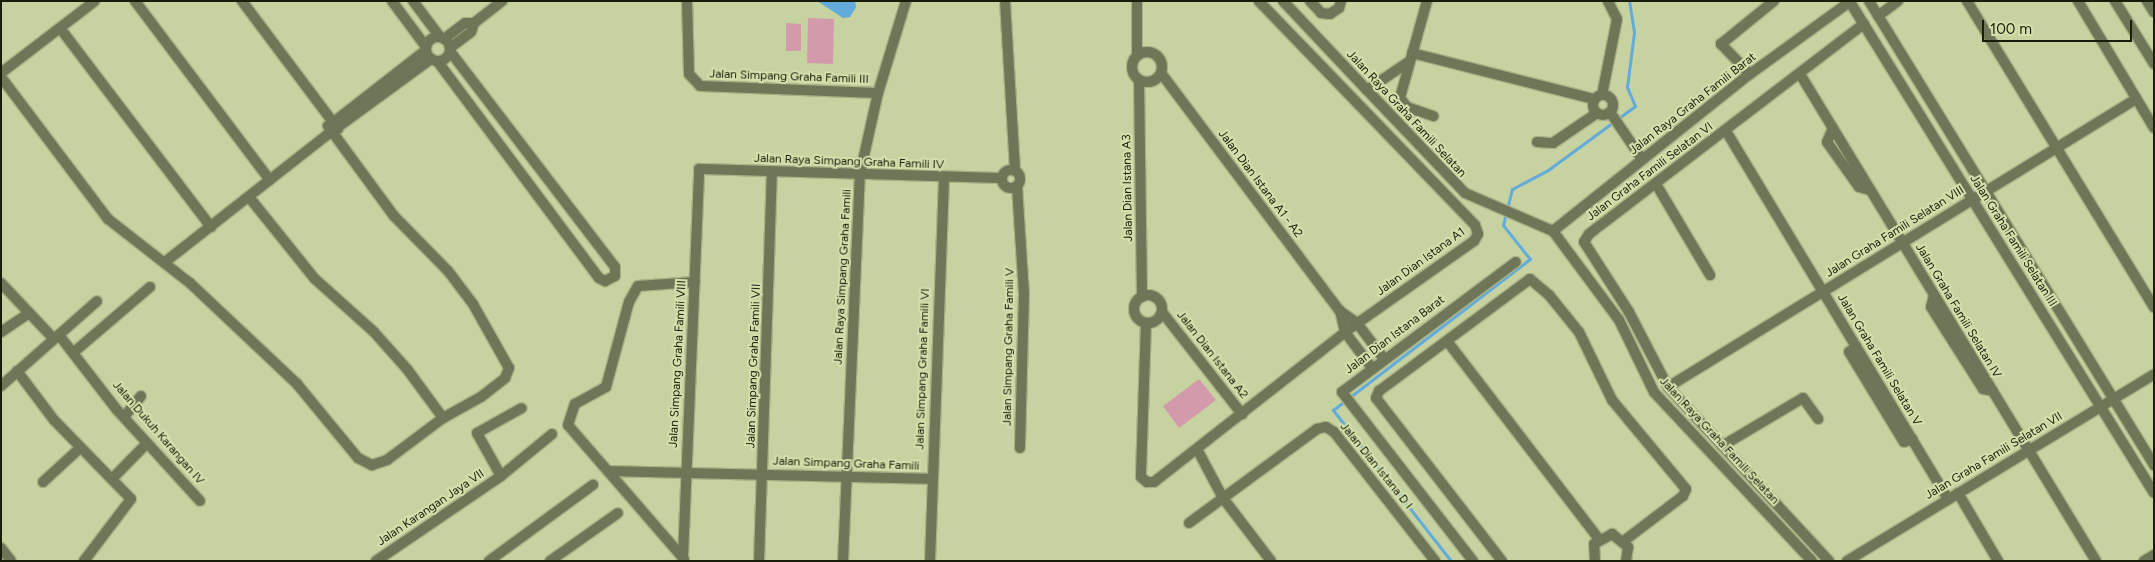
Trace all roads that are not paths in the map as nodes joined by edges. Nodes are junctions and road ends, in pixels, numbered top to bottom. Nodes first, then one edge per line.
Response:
1 (96, 1) edge
2 (135, 1) edge
3 (242, 1) edge
4 (392, 1) edge
5 (413, 1) edge
6 (502, 1) edge
7 (688, 1) edge
8 (906, 1) edge
9 (1005, 1) edge
10 (1137, 1) edge
11 (1259, 1) edge
12 (1283, 1) edge
13 (1310, 1) edge
14 (1341, 1) edge
15 (1427, 1) edge
16 (1608, 1) edge
17 (1774, 1) edge
18 (1869, 1) edge
19 (1898, 1) edge
20 (1967, 1) edge
21 (2078, 1) edge
22 (2115, 1) edge
23 (2147, 1) edge
24 (1851, 2) edge
25 (2154, 12) edge
26 (1878, 16) junction
27 (474, 24) junction
28 (1864, 24) junction
29 (60, 28) junction
30 (442, 38) junction
31 (450, 50) junction
32 (430, 55) junction
33 (1137, 55) junction
34 (1411, 57) junction
35 (2154, 64) edge
36 (1, 73) edge
37 (1161, 73) junction
38 (1750, 74) junction
39 (1800, 74) junction
40 (1, 77) edge
41 (1139, 80) junction
42 (1367, 90) junction
43 (878, 93) junction
44 (1598, 97) junction
45 (2136, 99) junction
46 (1597, 113) junction
47 (1611, 113) junction
48 (1433, 116) dead end
49 (2154, 128) edge
50 (332, 129) junction
51 (1726, 131) junction
52 (1536, 142) dead end
53 (2056, 148) junction
54 (1642, 159) junction
55 (1015, 170) junction
56 (697, 171) joint
57 (772, 173) junction
58 (860, 174) junction
59 (944, 178) junction
60 (1002, 178) junction
61 (270, 180) junction
62 (1656, 184) junction
63 (1017, 186) junction
64 (1986, 191) junction
65 (249, 196) junction
66 (1972, 199) junction
67 (211, 227) junction
68 (1553, 231) junction
69 (1902, 242) junction
70 (165, 262) junction
71 (1516, 262) dead end
72 (1710, 275) dead end
73 (695, 282) junction
74 (1, 283) edge
75 (150, 287) dead end
76 (1823, 291) junction
77 (1142, 297) junction
78 (97, 301) dead end
79 (2154, 307) edge
80 (1340, 311) junction
81 (1162, 312) junction
82 (28, 314) junction
83 (1146, 323) junction
84 (1357, 323) junction
85 (1, 332) edge
86 (1345, 332) junction
87 (57, 337) junction
88 (1447, 341) junction
89 (74, 352) junction
90 (1384, 359) junction
91 (1372, 368) junction
92 (17, 371) junction
93 (2154, 374) edge
94 (1, 386) edge
95 (1668, 386) junction
96 (141, 396) dead end
97 (2113, 398) junction
98 (2100, 406) junction
99 (522, 408) dead end
100 (1242, 414) junction
101 (124, 417) junction
102 (443, 418) junction
103 (1818, 419) dead end
104 (552, 434) dead end
105 (147, 443) junction
106 (1722, 446) junction
107 (80, 448) junction
108 (1020, 448) dead end
109 (1197, 449) junction
110 (2028, 450) junction
111 (2154, 465) edge
112 (611, 471) junction
113 (686, 473) junction
114 (763, 474) junction
115 (846, 475) junction
116 (501, 476) junction
117 (112, 479) junction
118 (931, 479) junction
119 (43, 482) dead end
120 (593, 485) dead end
121 (1958, 493) junction
122 (2154, 493) edge
123 (1222, 498) junction
124 (1948, 499) junction
125 (200, 502) dead end
126 (618, 512) dead end
127 (1189, 523) dead end
128 (1598, 538) junction
129 (1624, 540) junction
130 (1, 548) edge
131 (2154, 555) edge
132 (684, 559) edge
133 (379, 560) edge
134 (11, 561) edge
135 (84, 561) edge
136 (489, 561) edge
137 (550, 561) edge
138 (759, 561) edge
139 (844, 561) edge
140 (930, 561) edge
141 (1271, 561) edge
142 (1435, 561) edge
143 (1473, 561) edge
144 (1502, 561) edge
145 (1595, 561) edge
146 (1626, 561) edge
147 (1812, 561) edge
148 (1829, 561) edge
149 (1847, 561) edge
150 (1998, 561) edge
151 (2096, 561) edge
152 (2144, 561) edge

1 - 29 street
2 - 61 street
3 - 50 street
4 - 32 street
5 - 30 street
6 - 27 street
7 - 43 street, Jalan Simpang Graha Famili III
8 - 43 street, Jalan Raya Simpang Graha Famili
9 - 55 street
10 - 33 street
11 - 84 street, Jalan Dian Istana A1
12 - 42 street, Jalan Raya Graha Famili Selatan
13 - 14 street
15 - 34 street
16 - 44 street
17 - 38 street
18 - 26 street, Jalan Graha Famili Selatan III
19 - 26 street
20 - 53 street
21 - 45 street
22 - 35 street
23 - 25 street
24 - 28 street, Jalan Graha Famili Selatan III
24 - 38 street, Jalan Raya Graha Famili Barat
26 - 64 street, Jalan Graha Famili Selatan III
27 - 30 street
27 - 31 street
28 - 39 street, Jalan Graha Famili Selatan VI
28 - 66 street, Jalan Graha Famili Selatan III
29 - 36 street
29 - 67 street
30 - 31 street
30 - 32 street
31 - 32 street
31 - 32 street
32 - 50 street
33 - 37 street
33 - 41 street
34 - 42 street
34 - 44 street
34 - 48 street
37 - 41 street
37 - 80 street, Jalan Dian Istana A1 - A2
38 - 54 street, Jalan Raya Graha Famili Barat
39 - 51 street, Jalan Graha Famili Selatan VI
39 - 69 street, Jalan Graha Famili Selatan IV
40 - 70 street
41 - 77 street, Jalan Dian Istana A3
42 - 68 street, Jalan Raya Graha Famili Selatan
43 - 58 street, Jalan Raya Simpang Graha Famili
44 - 46 street
44 - 47 street
45 - 49 street
45 - 53 street, Jalan Graha Famili Selatan VIII
46 - 47 street
46 - 52 street
47 - 54 street
50 - 61 street
50 - 102 street
51 - 62 street, Jalan Graha Famili Selatan VI
51 - 76 street, Jalan Graha Famili Selatan V
53 - 64 street, Jalan Graha Famili Selatan VIII
53 - 79 street
54 - 68 street, Jalan Raya Graha Famili Barat
55 - 60 street
55 - 63 street
56 - 57 street, Jalan Raya Simpang Graha Famili IV
56 - 73 street, Jalan Simpang Graha Famili VIII
57 - 58 street, Jalan Raya Simpang Graha Famili IV
57 - 114 street, Jalan Simpang Graha Famili VII
58 - 59 street, Jalan Raya Simpang Graha Famili IV
58 - 115 street, Jalan Raya Simpang Graha Famili
59 - 60 street, Jalan Raya Simpang Graha Famili IV
59 - 118 street, Jalan Simpang Graha Famili VI
60 - 63 street
61 - 65 street
62 - 72 street
62 - 95 street, Jalan Graha Famili Selatan VI
63 - 108 street, Jalan Simpang Graha Famili V
64 - 66 street, Jalan Graha Famili Selatan VIII
64 - 97 street, Jalan Graha Famili Selatan III
65 - 67 street
65 - 102 street
66 - 69 street, Jalan Graha Famili Selatan VIII
66 - 98 street, Jalan Graha Famili Selatan III
67 - 70 street
68 - 147 street, Jalan Raya Graha Famili Selatan
69 - 76 street, Jalan Graha Famili Selatan VIII
69 - 110 street, Jalan Graha Famili Selatan IV
70 - 102 street
71 - 90 street, Jalan Dian Istana Barat
73 - 112 street
73 - 113 street, Jalan Simpang Graha Famili VIII
74 - 82 street, Jalan Dukuh Karangan IV
75 - 89 street
76 - 95 street, Jalan Graha Famili Selatan VIII
76 - 124 street, Jalan Graha Famili Selatan V
77 - 81 street
77 - 83 street
78 - 87 street
80 - 84 street, Jalan Dian Istana A1 - A2
80 - 86 street, Jalan Dian Istana A1 - A2
81 - 83 street
81 - 100 street, Jalan Dian Istana A2
82 - 85 street
82 - 87 street, Jalan Dukuh Karangan IV
83 - 109 street, Jalan Dian Istana A1
84 - 86 street, Jalan Dian Istana A1
84 - 90 street, Jalan Dian Istana A1 - A2
86 - 91 street, Jalan Dian Istana A1 - A2
86 - 100 street, Jalan Dian Istana A1
87 - 89 street, Jalan Dukuh Karangan IV
87 - 92 street
88 - 128 street
88 - 129 street
88 - 144 street
89 - 101 street, Jalan Dukuh Karangan IV
90 - 91 street, Jalan Dian Istana Barat
91 - 143 street, Jalan Dian Istana Barat
92 - 94 street
92 - 107 street
93 - 97 street, Jalan Graha Famili Selatan VII
95 - 106 street, Jalan Graha Famili Selatan VI
96 - 101 street
97 - 98 street, Jalan Graha Famili Selatan VII
97 - 111 street, Jalan Graha Famili Selatan III
98 - 110 street, Jalan Graha Famili Selatan VII
98 - 122 street, Jalan Graha Famili Selatan III
99 - 116 street, Jalan Karangan Jaya VII
100 - 109 street, Jalan Dian Istana A1
101 - 105 street, Jalan Dukuh Karangan IV
103 - 106 street
104 - 116 street, Jalan Karangan Jaya VII
105 - 117 street
105 - 125 street, Jalan Dukuh Karangan IV
106 - 148 street, Jalan Graha Famili Selatan VI
107 - 117 street
107 - 119 street
109 - 123 street
110 - 121 street, Jalan Graha Famili Selatan VII
110 - 151 street, Jalan Graha Famili Selatan IV
112 - 113 street, Jalan Simpang Graha Famili
112 - 132 street
113 - 114 street, Jalan Simpang Graha Famili
113 - 132 street, Jalan Simpang Graha Famili VIII
114 - 115 street, Jalan Simpang Graha Famili
114 - 138 street, Jalan Simpang Graha Famili VII
115 - 118 street, Jalan Simpang Graha Famili
115 - 139 street, Jalan Raya Simpang Graha Famili
116 - 133 street, Jalan Karangan Jaya VII
117 - 135 street
118 - 140 street, Jalan Simpang Graha Famili VI
120 - 136 street
121 - 124 street, Jalan Graha Famili Selatan VII
121 - 150 street
123 - 127 street, Jalan Dian Istana D I
123 - 141 street
123 - 142 street, Jalan Dian Istana D I
124 - 149 street, Jalan Graha Famili Selatan VII
126 - 137 street
128 - 129 street
128 - 145 street
129 - 146 street
130 - 134 street
131 - 152 street

